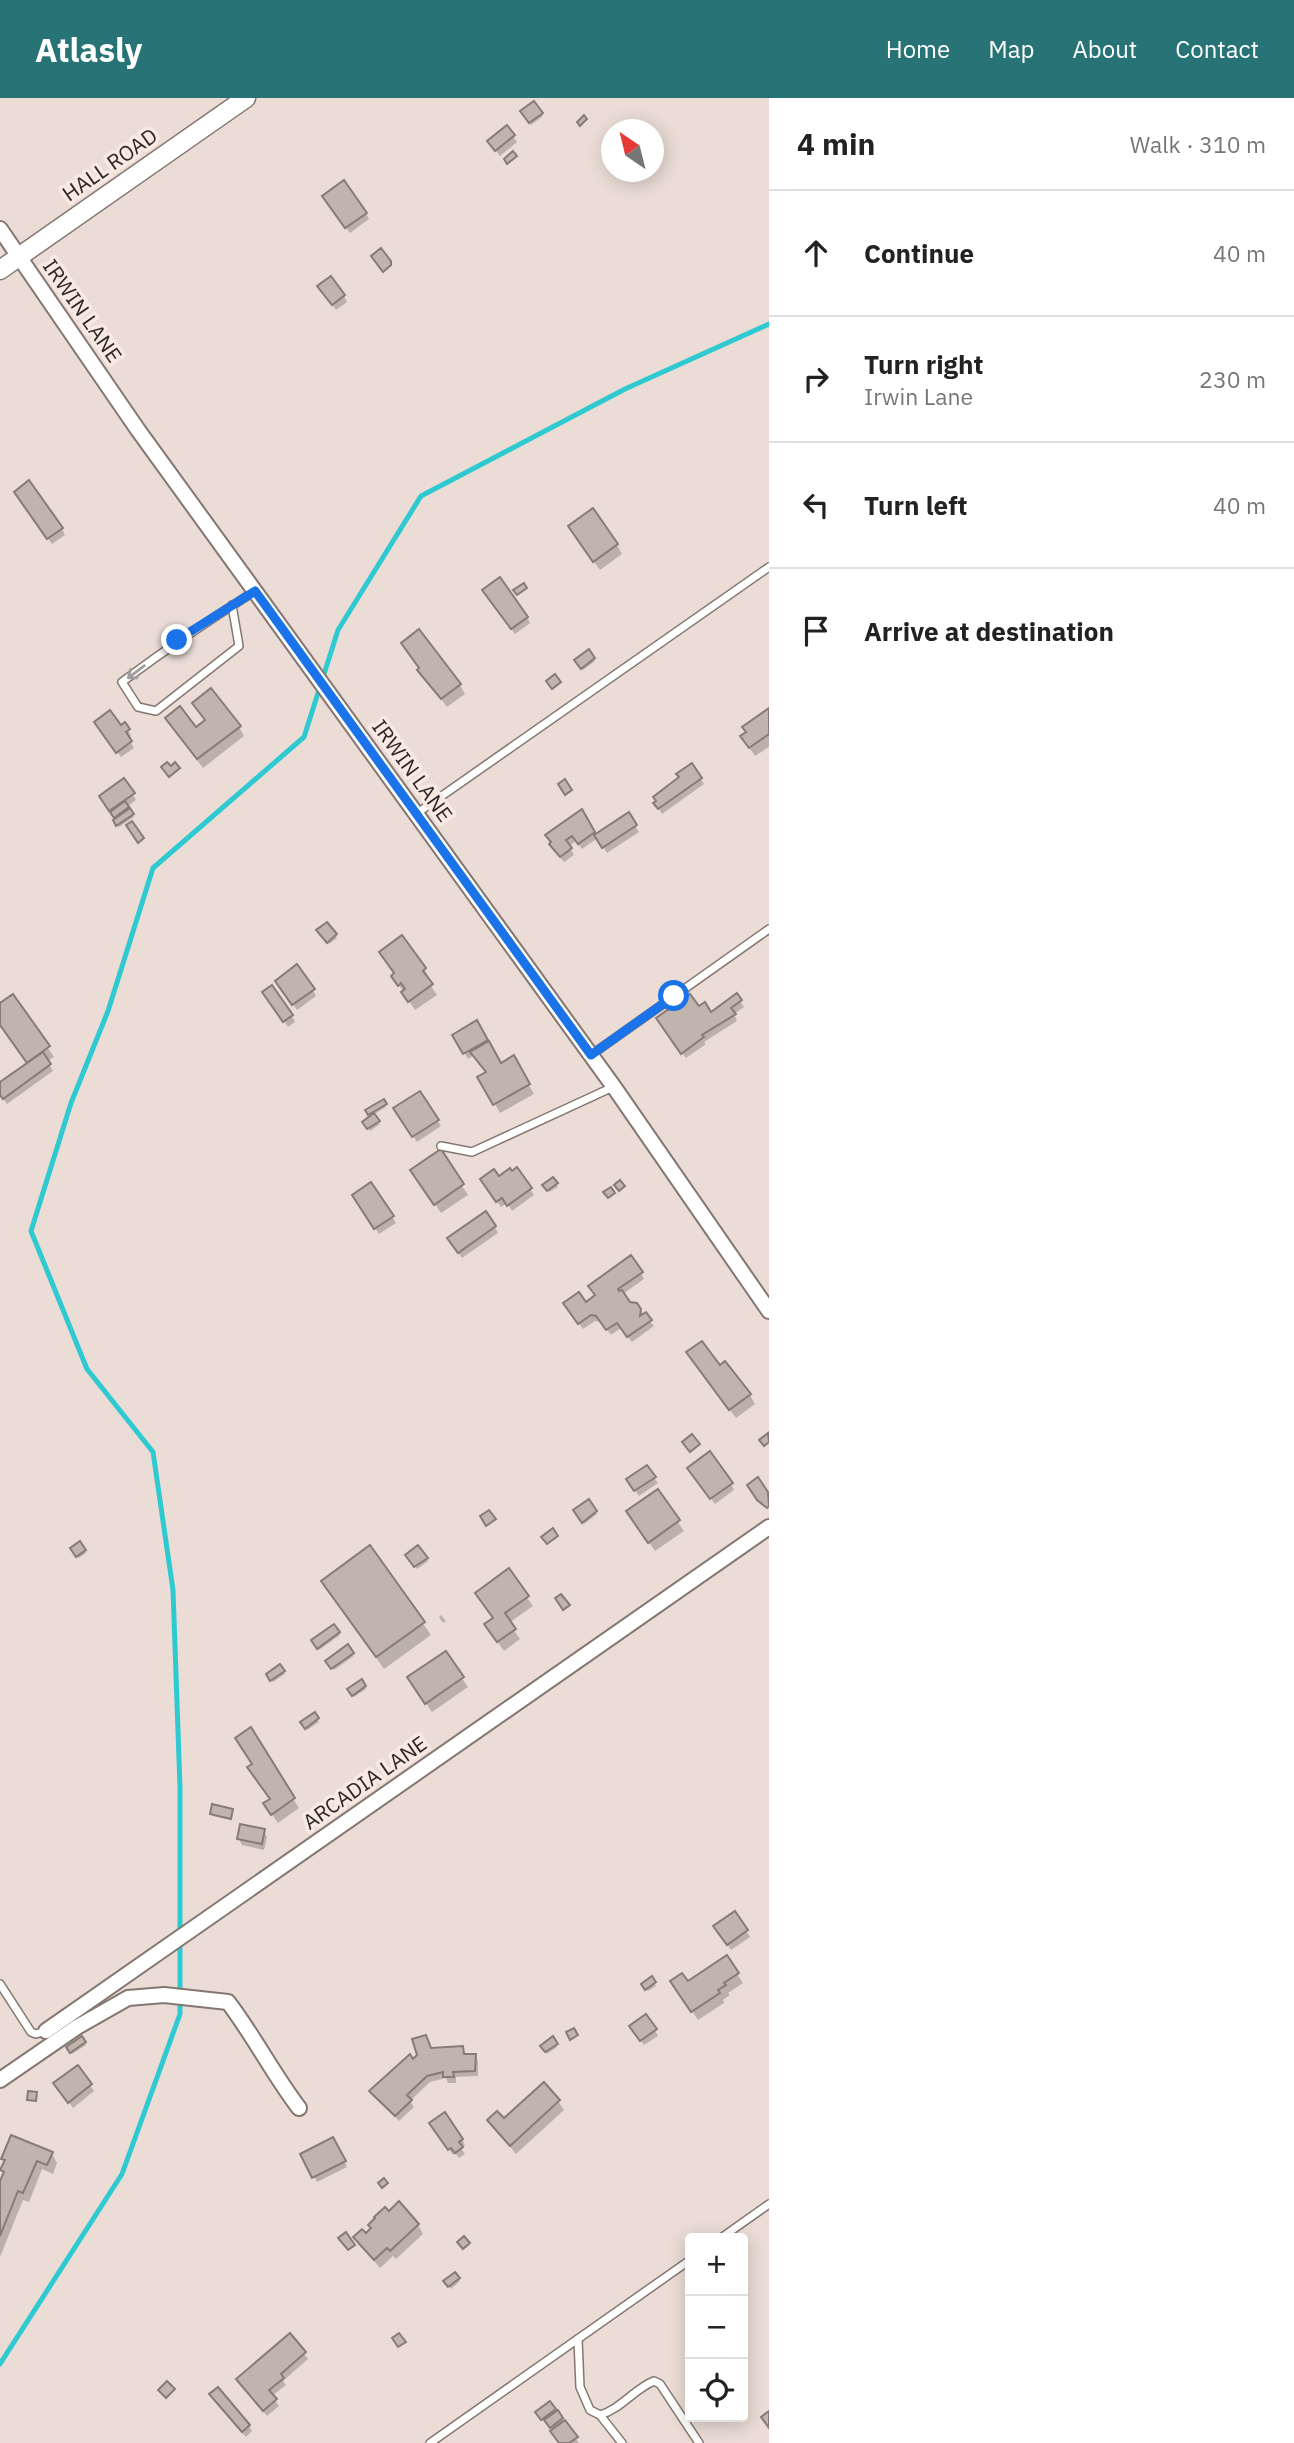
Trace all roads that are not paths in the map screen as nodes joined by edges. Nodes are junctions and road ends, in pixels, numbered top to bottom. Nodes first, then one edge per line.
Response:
1 (246, 98) edge
2 (0, 229) edge
3 (19, 257) junction
4 (0, 270) edge
5 (769, 567) edge
6 (255, 591) junction
7 (232, 605) junction
8 (416, 814) junction
9 (769, 929) edge
10 (591, 1055) junction
11 (614, 1087) junction
12 (441, 1146) dead end
13 (769, 1311) edge
14 (769, 1527) edge
15 (0, 1984) edge
16 (46, 2031) joint
17 (0, 2080) edge
18 (299, 2108) dead end
19 (769, 2204) edge
20 (728, 2233) edge
21 (685, 2264) edge
22 (578, 2339) junction
23 (600, 2415) junction
24 (430, 2443) edge
25 (622, 2443) edge
26 (699, 2443) edge

1 - 3 street, HALL ROAD
2 - 3 street, IRWIN LANE
3 - 4 street, HALL ROAD
3 - 6 street, IRWIN LANE
5 - 8 lane
6 - 7 lane
6 - 8 street, IRWIN LANE
7 -> 7 lane
8 - 10 street, IRWIN LANE
9 - 10 lane
10 - 11 street, IRWIN LANE
11 - 12 lane
11 - 13 street, IRWIN LANE
14 - 16 street, ARCADIA LANE
15 - 16 lane, ARCADIA LANE
17 - 18 street
19 - 20 lane
21 - 22 lane
22 - 23 lane
22 - 24 lane
23 - 25 lane
23 - 26 lane

